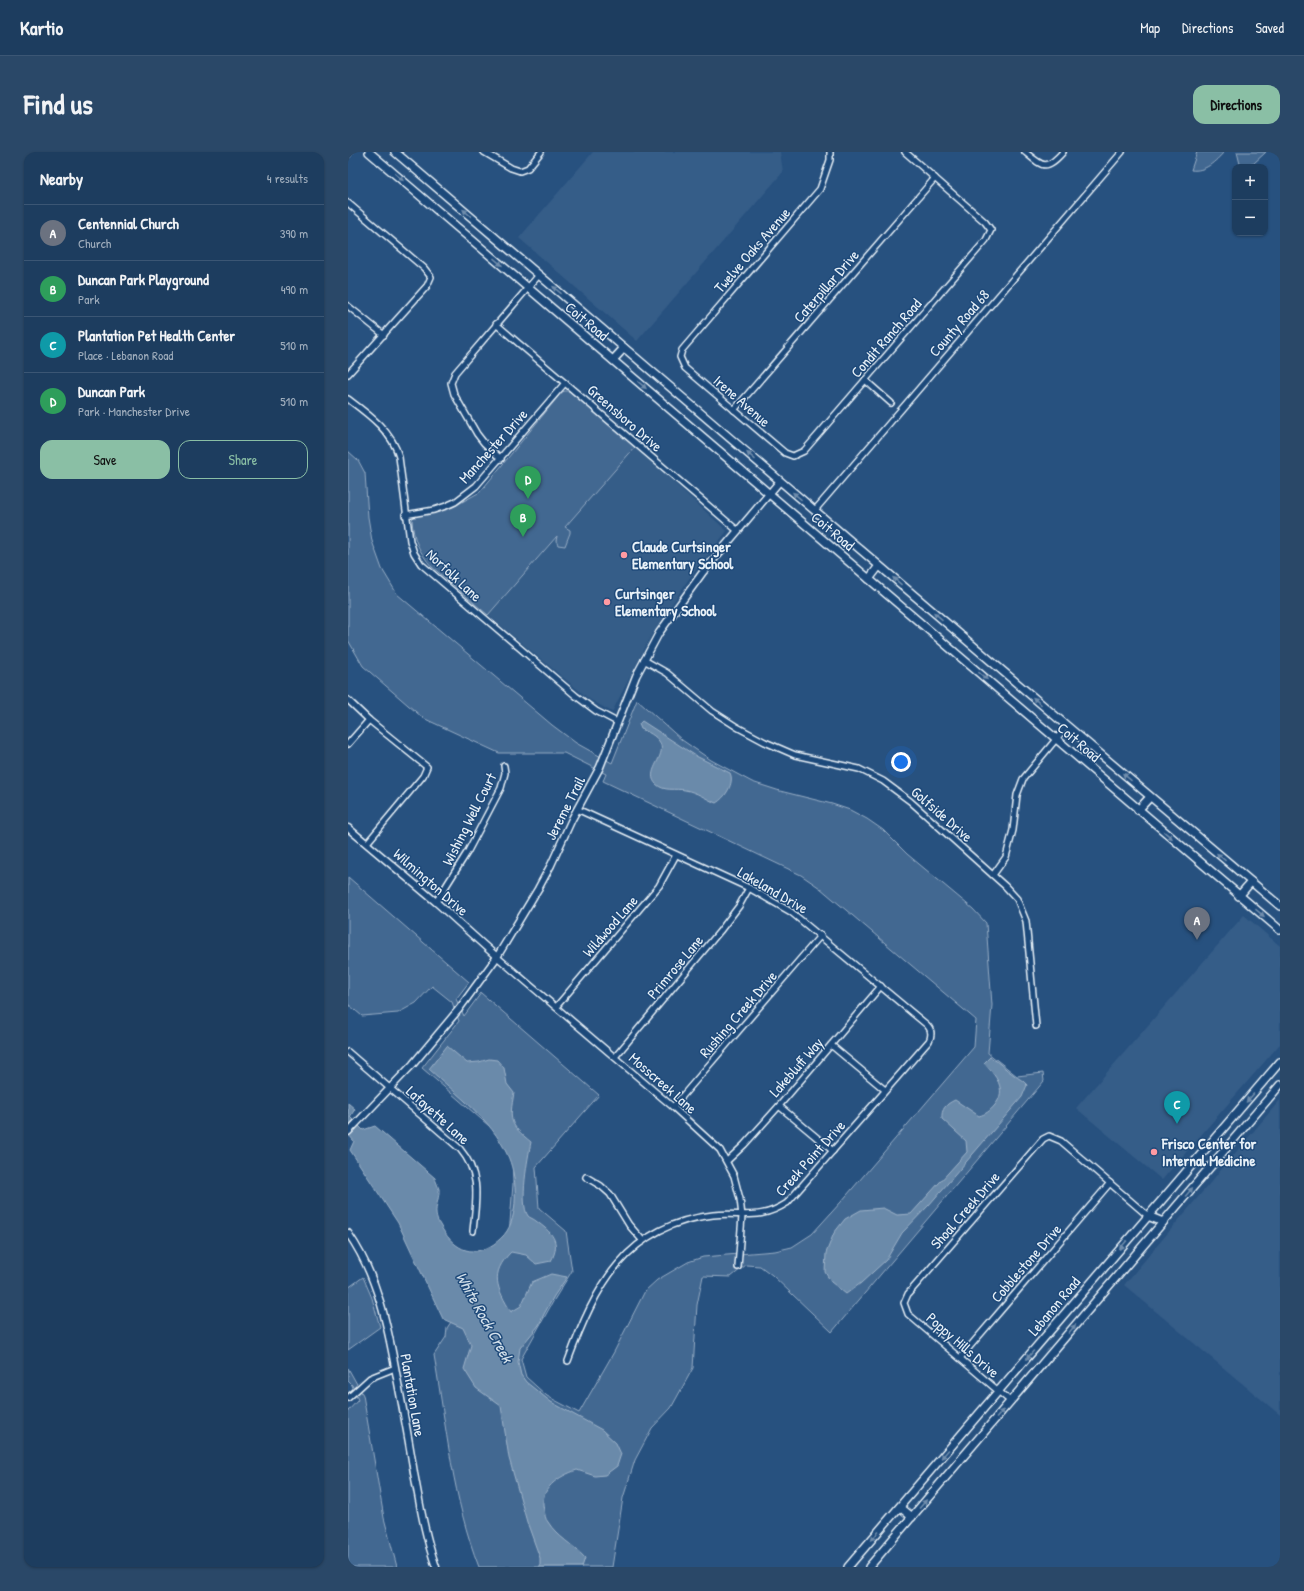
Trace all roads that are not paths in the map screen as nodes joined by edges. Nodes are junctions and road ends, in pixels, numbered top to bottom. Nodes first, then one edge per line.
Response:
1 (369, 152) edge
2 (395, 152) edge
3 (484, 152) edge
4 (541, 152) edge
5 (830, 152) edge
6 (905, 152) edge
7 (1025, 152) edge
8 (1063, 152) edge
9 (1122, 152) edge
10 (935, 178) junction
11 (348, 203) edge
12 (539, 275) junction
13 (528, 288) junction
14 (348, 306) edge
15 (496, 324) junction
16 (384, 335) junction
17 (624, 348) junction
18 (680, 358) joint
19 (613, 360) junction
20 (348, 374) edge
21 (865, 380) junction
22 (565, 383) junction
23 (348, 399) edge
24 (891, 403) dead end
25 (734, 410) junction
26 (794, 456) joint
27 (500, 458) junction
28 (780, 481) junction
29 (769, 494) junction
30 (815, 510) junction
31 (405, 515) junction
32 (738, 531) junction
33 (880, 566) junction
34 (869, 579) junction
35 (644, 660) junction
36 (348, 700) edge
37 (369, 720) junction
38 (617, 722) junction
39 (1067, 726) junction
40 (1056, 739) junction
41 (348, 744) edge
42 (504, 766) dead end
43 (1150, 796) junction
44 (578, 809) junction
45 (1138, 810) junction
46 (348, 828) edge
47 (367, 843) junction
48 (676, 855) junction
49 (993, 875) junction
50 (1251, 882) junction
51 (749, 888) junction
52 (1239, 896) junction
53 (436, 902) junction
54 (1280, 906) edge
55 (1280, 930) edge
56 (821, 935) junction
57 (497, 957) junction
58 (881, 986) junction
59 (556, 1007) junction
60 (1036, 1026) dead end
61 (931, 1031) joint
62 (831, 1045) junction
63 (348, 1052) edge
64 (615, 1057) junction
65 (1280, 1062) edge
66 (1267, 1078) junction
67 (1279, 1086) edge
68 (390, 1089) junction
69 (885, 1090) junction
70 (779, 1106) junction
71 (673, 1107) junction
72 (348, 1132) edge
73 (833, 1151) junction
74 (727, 1161) junction
75 (586, 1177) dead end
76 (1110, 1183) junction
77 (742, 1216) junction
78 (1148, 1216) junction
79 (1164, 1222) junction
80 (1157, 1229) junction
81 (473, 1232) dead end
82 (348, 1233) edge
83 (350, 1240) edge
84 (642, 1241) junction
85 (738, 1267) dead end
86 (904, 1303) joint
87 (960, 1358) junction
88 (568, 1361) dead end
89 (395, 1368) junction
90 (999, 1391) junction
91 (348, 1398) edge
92 (1010, 1401) junction
93 (900, 1507) junction
94 (912, 1517) junction
95 (436, 1567) edge
96 (848, 1567) edge
97 (869, 1567) edge

1 -> 13 main road, Coit Road
12 -> 2 main road, Coit Road
3 - 4 street
5 - 18 street, Twelve Oaks Avenue
6 - 10 street
7 - 8 street
9 - 30 street, County Road 68
10 - 21 street, Condit Ranch Road
10 - 25 street, Caterpillar Drive
11 - 16 street
12 - 13 street
17 -> 12 main road, Coit Road
13 - 15 street
13 - 19 main road, Coit Road
14 - 16 street
15 - 22 street, Greensboro Drive
15 - 27 street
16 - 20 street
17 - 19 main road
28 -> 17 main road, Coit Road
18 - 25 street, Irene Avenue
19 -> 29 main road, Coit Road
21 - 24 street
21 - 26 street, Condit Ranch Road
22 - 27 street, Manchester Drive
22 - 32 street, Greensboro Drive
23 - 31 street, Norfolk Lane
25 - 26 street, Irene Avenue
27 - 31 street, Manchester Drive
28 - 29 street, Jereme Trail
30 -> 28 main road, Coit Road
29 - 32 street, Jereme Trail
29 - 34 main road, Coit Road
30 - 33 main road, Coit Road
31 - 38 street, Norfolk Lane
32 - 35 street, Jereme Trail
33 - 34 main road
39 -> 33 main road, Coit Road
34 -> 40 main road, Coit Road
35 - 38 street, Jereme Trail
35 - 49 street, Golfside Drive
36 - 37 street
37 - 41 street
37 - 47 street
38 - 44 street, Jereme Trail
39 - 40 street
43 -> 39 main road, Coit Road
40 - 45 main road, Coit Road
40 - 49 street
42 - 53 street, Wishing Well Court
43 - 45 main road
50 -> 43 main road, Coit Road
44 - 48 street, Lakeland Drive
44 - 57 street, Jereme Trail
45 -> 52 main road, Coit Road
46 - 47 street, Wilmington Drive
47 - 53 street, Wilmington Drive
48 - 51 street, Lakeland Drive
48 - 59 street, Wildwood Lane
49 - 60 street, Golfside Drive
50 - 52 main road
50 - 54 main road, Coit Road
51 - 56 street, Lakeland Drive
51 - 64 street, Primrose Lane
52 -> 55 main road, Coit Road
53 - 57 street, Wilmington Drive
56 - 58 street, Lakeland Drive
56 - 71 street, Rushing Creek Drive
57 - 59 street, Mosscreek Lane
57 - 68 street, Jereme Trail
58 - 61 street, Lakeland Drive
58 - 62 street, Lakebluff Way
59 - 64 street, Mosscreek Lane
61 - 69 street, Creek Point Drive
62 - 69 street
62 - 70 street, Lakebluff Way
63 - 68 street, Lafayette Lane
64 - 71 street, Mosscreek Lane
65 - 66 main road, Lebanon Road
66 - 67 main road
66 -> 78 main road, Lebanon Road
79 -> 67 main road, Lebanon Road
68 - 72 street, Jereme Trail
68 - 81 street, Lafayette Lane
69 - 73 street, Creek Point Drive
70 - 73 street
70 - 74 street, Lakebluff Way
71 - 74 street, Mosscreek Lane
73 - 77 street, Creek Point Drive
74 - 77 street, Mosscreek Lane
75 - 84 street
76 - 78 street
76 - 86 street, Shoal Creek Drive
76 - 87 street, Cobblestone Drive
77 - 84 street, Creek Point Drive
77 - 85 street, Mosscreek Lane
78 - 79 main road
78 - 80 main road
78 -> 90 main road, Lebanon Road
79 - 80 main road, Lebanon Road
92 -> 80 main road, Lebanon Road
82 - 83 street, Plantation Lane
83 - 89 street, Plantation Lane
84 - 88 street, Creek Point Drive
86 - 87 street, Poppy Hills Drive
87 - 90 street, Poppy Hills Drive
89 - 91 street
89 - 95 street, Plantation Lane
90 - 92 street, Poppy Hills Drive
90 -> 93 main road, Lebanon Road
94 -> 92 main road, Lebanon Road
93 - 94 main road
93 -> 96 main road, Lebanon Road
94 - 97 main road, Lebanon Road

